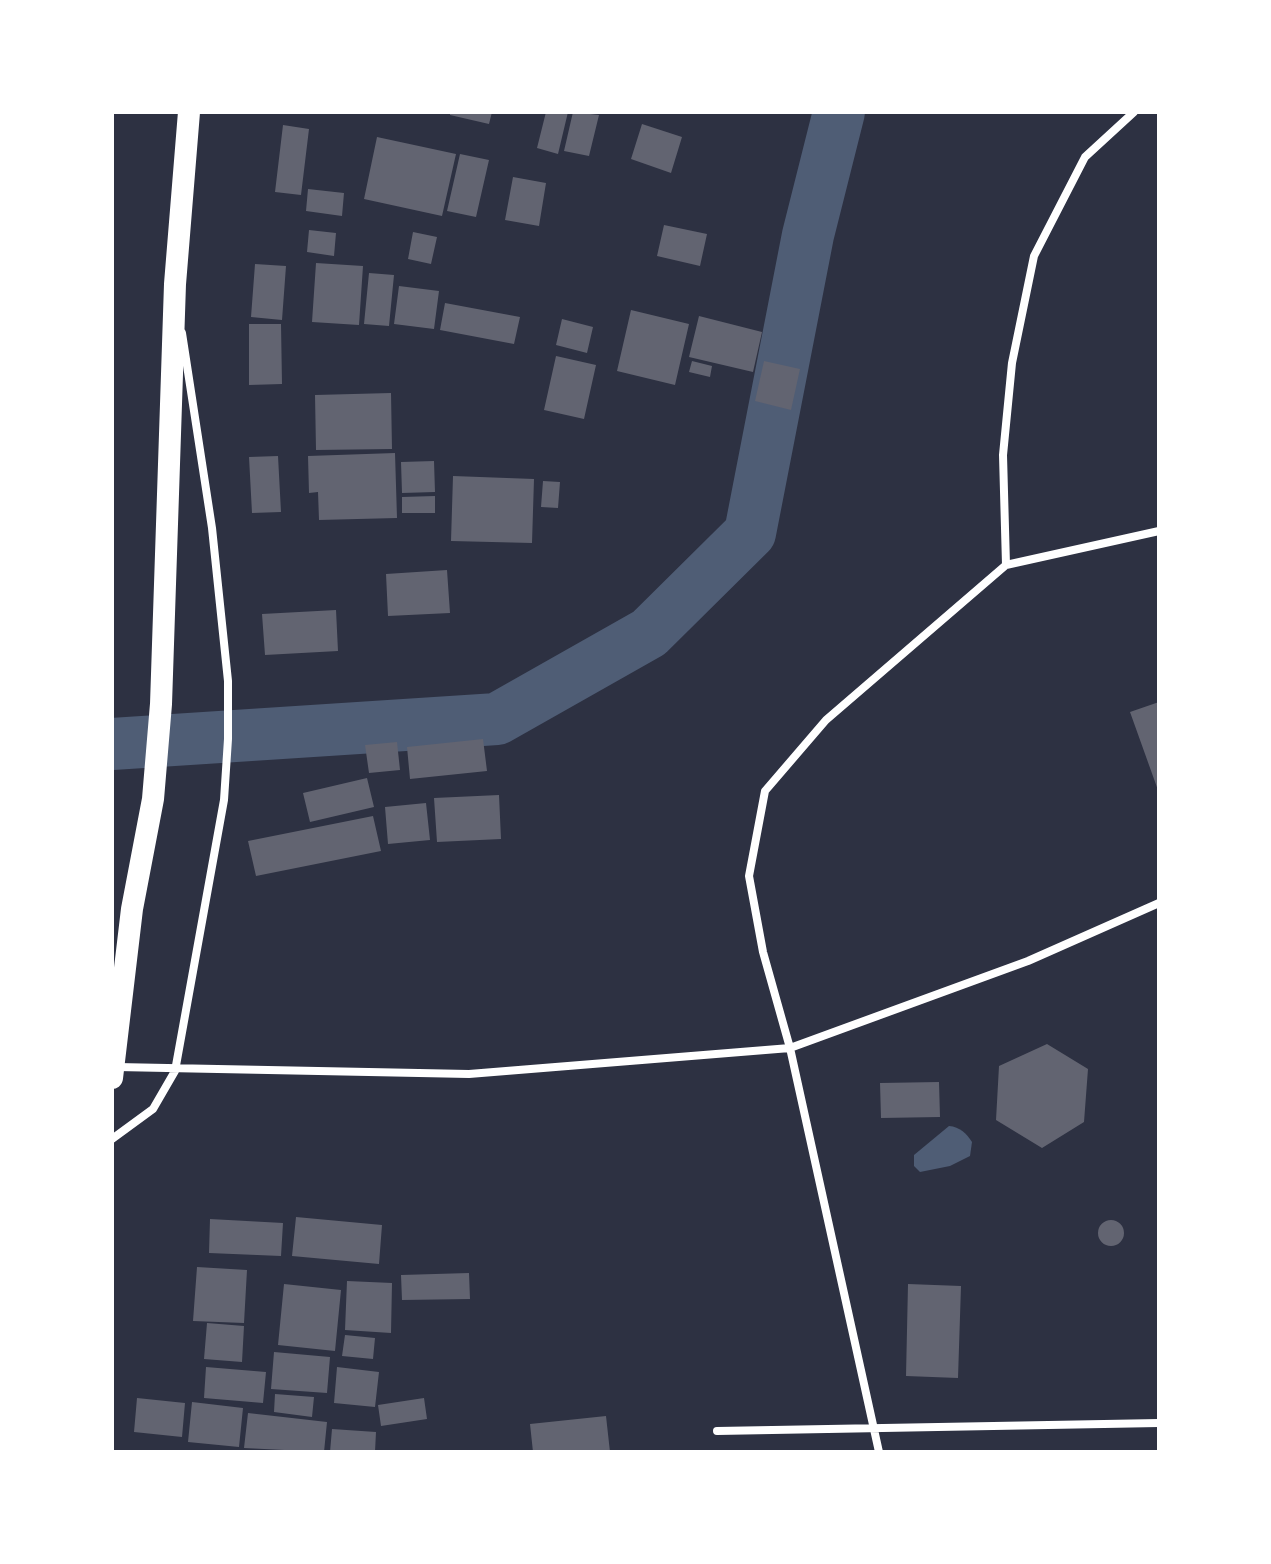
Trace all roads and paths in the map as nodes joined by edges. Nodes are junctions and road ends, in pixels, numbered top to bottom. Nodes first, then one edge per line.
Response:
1 (189, 112) edge
2 (1134, 112) edge
3 (175, 284) junction
4 (1159, 531) edge
5 (1006, 565) junction
6 (1159, 903) edge
7 (790, 1048) junction
8 (113, 1071) edge
9 (175, 1071) junction
10 (112, 1139) edge
11 (1159, 1423) edge
12 (876, 1428) junction
13 (717, 1431) dead end
14 (879, 1452) edge

1 - 3 highway
2 - 5 street
3 - 8 highway
3 - 9 street
4 - 5 street
5 - 7 street
6 - 7 street
7 - 9 street
7 - 12 street
8 - 9 street
9 - 10 street
11 - 12 street
12 - 13 street
12 - 14 street

